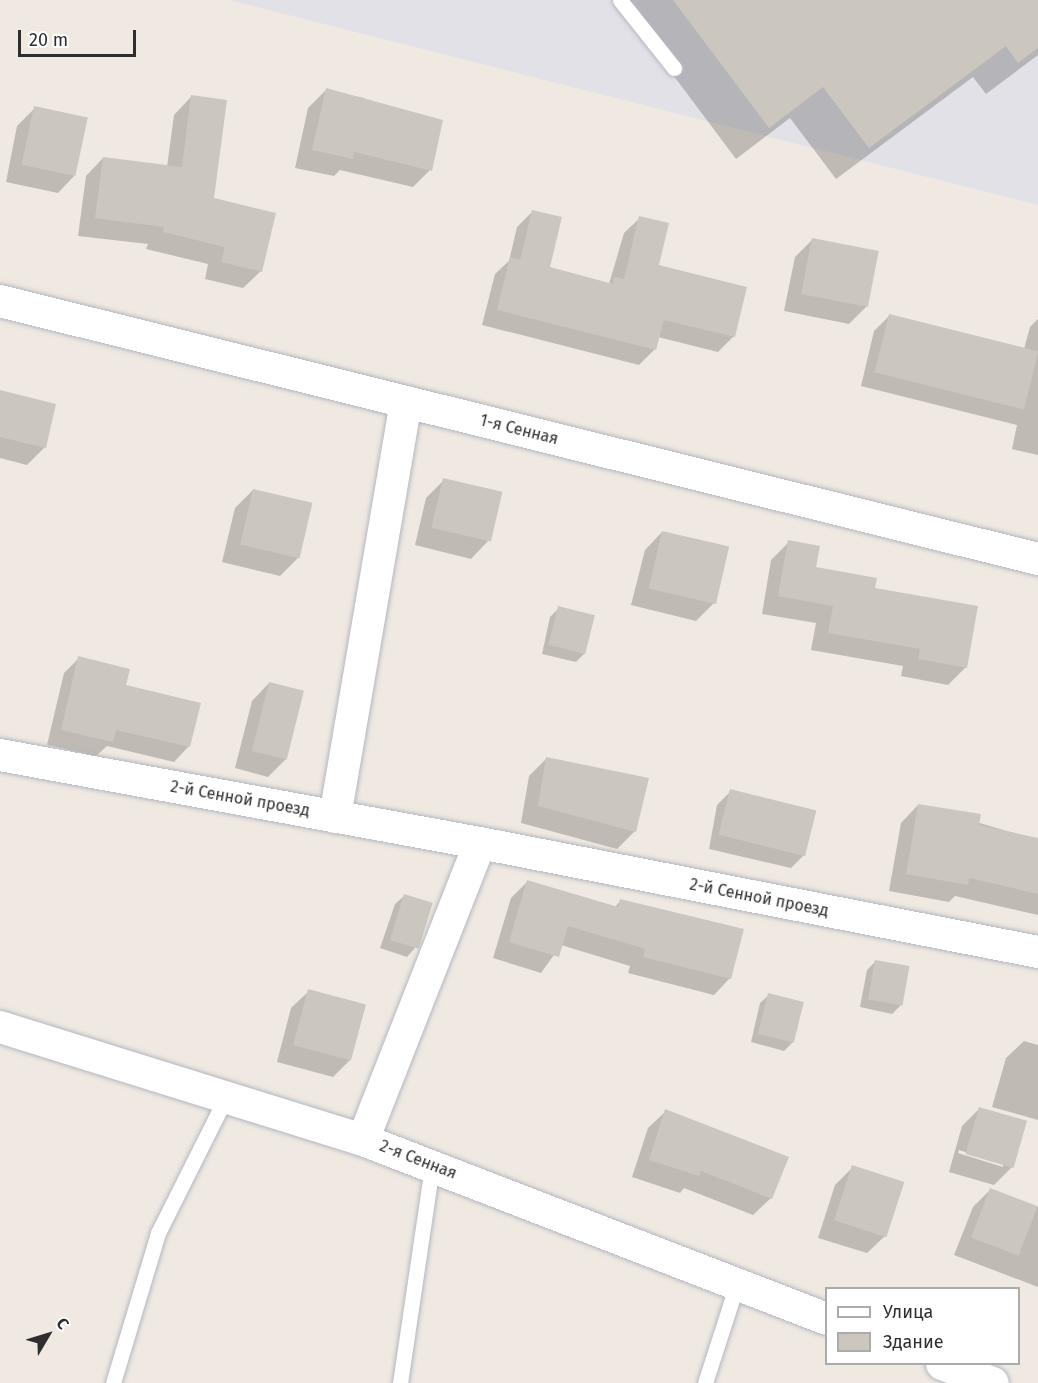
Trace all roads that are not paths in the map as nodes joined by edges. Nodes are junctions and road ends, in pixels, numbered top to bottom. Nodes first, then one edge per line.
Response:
1 (620, 0) edge
2 (674, 68) dead end
3 (0, 301) edge
4 (406, 402) junction
5 (1038, 559) edge
6 (0, 755) edge
7 (335, 817) junction
8 (480, 843) junction
9 (1038, 952) edge
10 (0, 1027) edge
11 (226, 1097) junction
12 (363, 1140) junction
13 (432, 1166) junction
14 (737, 1284) junction
15 (825, 1319) edge
16 (944, 1365) edge
17 (982, 1381) edge
18 (114, 1383) edge
19 (400, 1383) edge
20 (705, 1383) edge

1 - 2 lane
3 - 4 street, 1-я Сенная
4 - 5 street, 1-я Сенная
4 - 7 street
6 - 7 street, 2-й Сенной проезд
7 - 8 street, 2-й Сенной проезд
8 - 9 street, 2-й Сенной проезд
8 - 12 street
10 - 11 street, 2-я Сенная
11 - 12 street, 2-я Сенная
11 - 18 lane
12 - 13 street, 2-я Сенная
13 - 14 street, 2-я Сенная
13 - 19 lane
14 - 15 street, 2-я Сенная
14 - 20 lane
16 - 17 street

